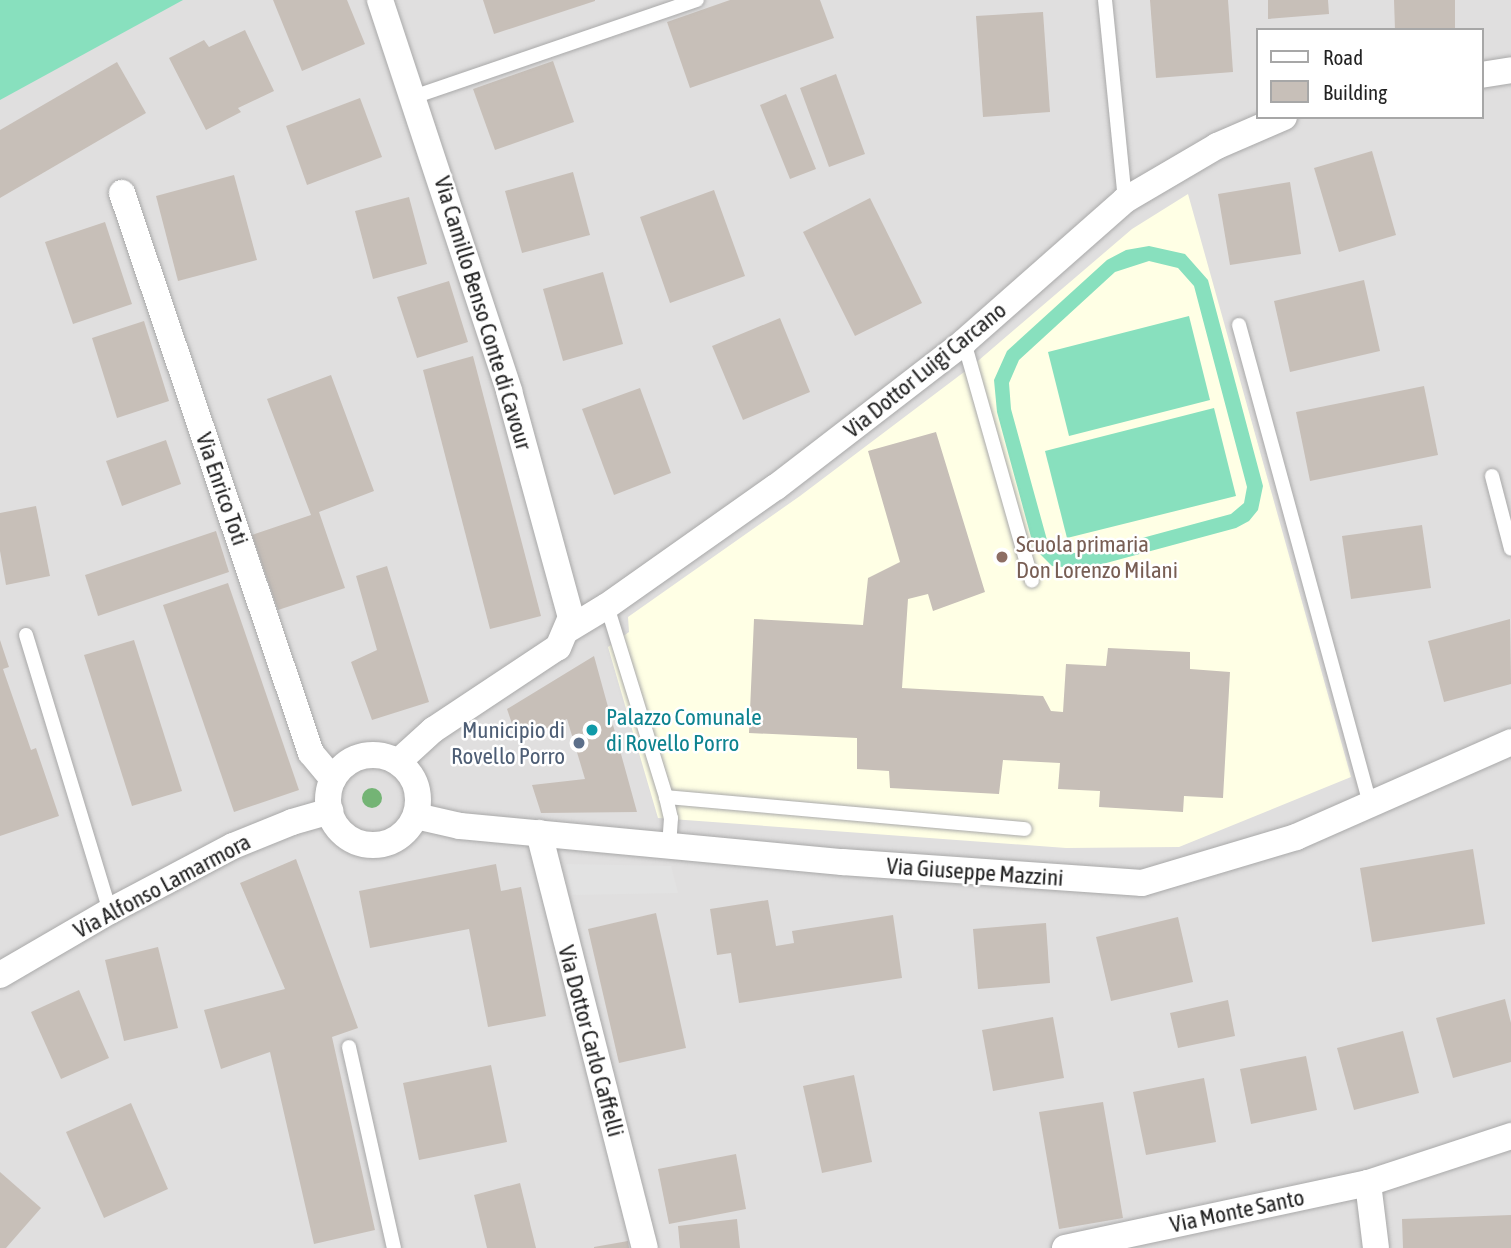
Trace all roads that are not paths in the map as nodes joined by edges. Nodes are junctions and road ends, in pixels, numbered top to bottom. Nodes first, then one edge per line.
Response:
1 (380, 0) edge
2 (697, 0) edge
3 (1105, 0) edge
4 (1511, 70) edge
5 (1483, 75) edge
6 (413, 97) junction
7 (1279, 119) edge
8 (122, 193) dead end
9 (1125, 200) junction
10 (1239, 325) dead end
11 (964, 342) junction
12 (1492, 476) dead end
13 (1511, 549) edge
14 (1032, 580) dead end
15 (607, 606) junction
16 (569, 629) junction
17 (26, 635) dead end
18 (1511, 743) edge
19 (398, 762) junction
20 (333, 779) junction
21 (666, 797) junction
22 (1370, 804) junction
23 (330, 811) junction
24 (416, 816) junction
25 (1025, 829) dead end
26 (539, 833) junction
27 (669, 845) junction
28 (110, 911) junction
29 (0, 975) edge
30 (349, 1047) dead end
31 (1511, 1136) edge
32 (1368, 1183) junction
33 (394, 1248) edge
34 (645, 1248) edge
35 (1065, 1248) edge
36 (1376, 1248) edge

1 - 6 street, Via Camillo Benso Conte di Cavour
2 - 6 lane
3 - 9 lane
4 - 5 street
6 - 16 street, Via Camillo Benso Conte di Cavour
7 - 9 street, Via Dottor Luigi Carcano
8 - 20 street, Via Enrico Toti
9 - 11 street, Via Dottor Luigi Carcano
10 - 22 lane
11 - 14 lane
11 - 15 street, Via Dottor Luigi Carcano
12 - 13 lane
15 - 16 street, Via Dottor Luigi Carcano
15 - 21 lane
16 - 19 street, Via Dottor Luigi Carcano
17 - 28 lane
18 - 22 street, Via Giuseppe Mazzini
19 - 20 street
19 - 24 street
20 - 23 street
21 - 25 lane
21 - 27 lane
22 - 27 street, Via Giuseppe Mazzini
23 - 24 street
23 - 28 street, Via Alfonso Lamarmora
24 - 26 street, Via Giuseppe Mazzini
26 - 27 street, Via Giuseppe Mazzini
26 - 34 street, Via Dottor Carlo Caffelli
28 - 29 street, Via Alfonso Lamarmora
30 - 33 lane
31 - 32 street, Via Monte Santo
32 - 35 street, Via Monte Santo
32 - 36 street

